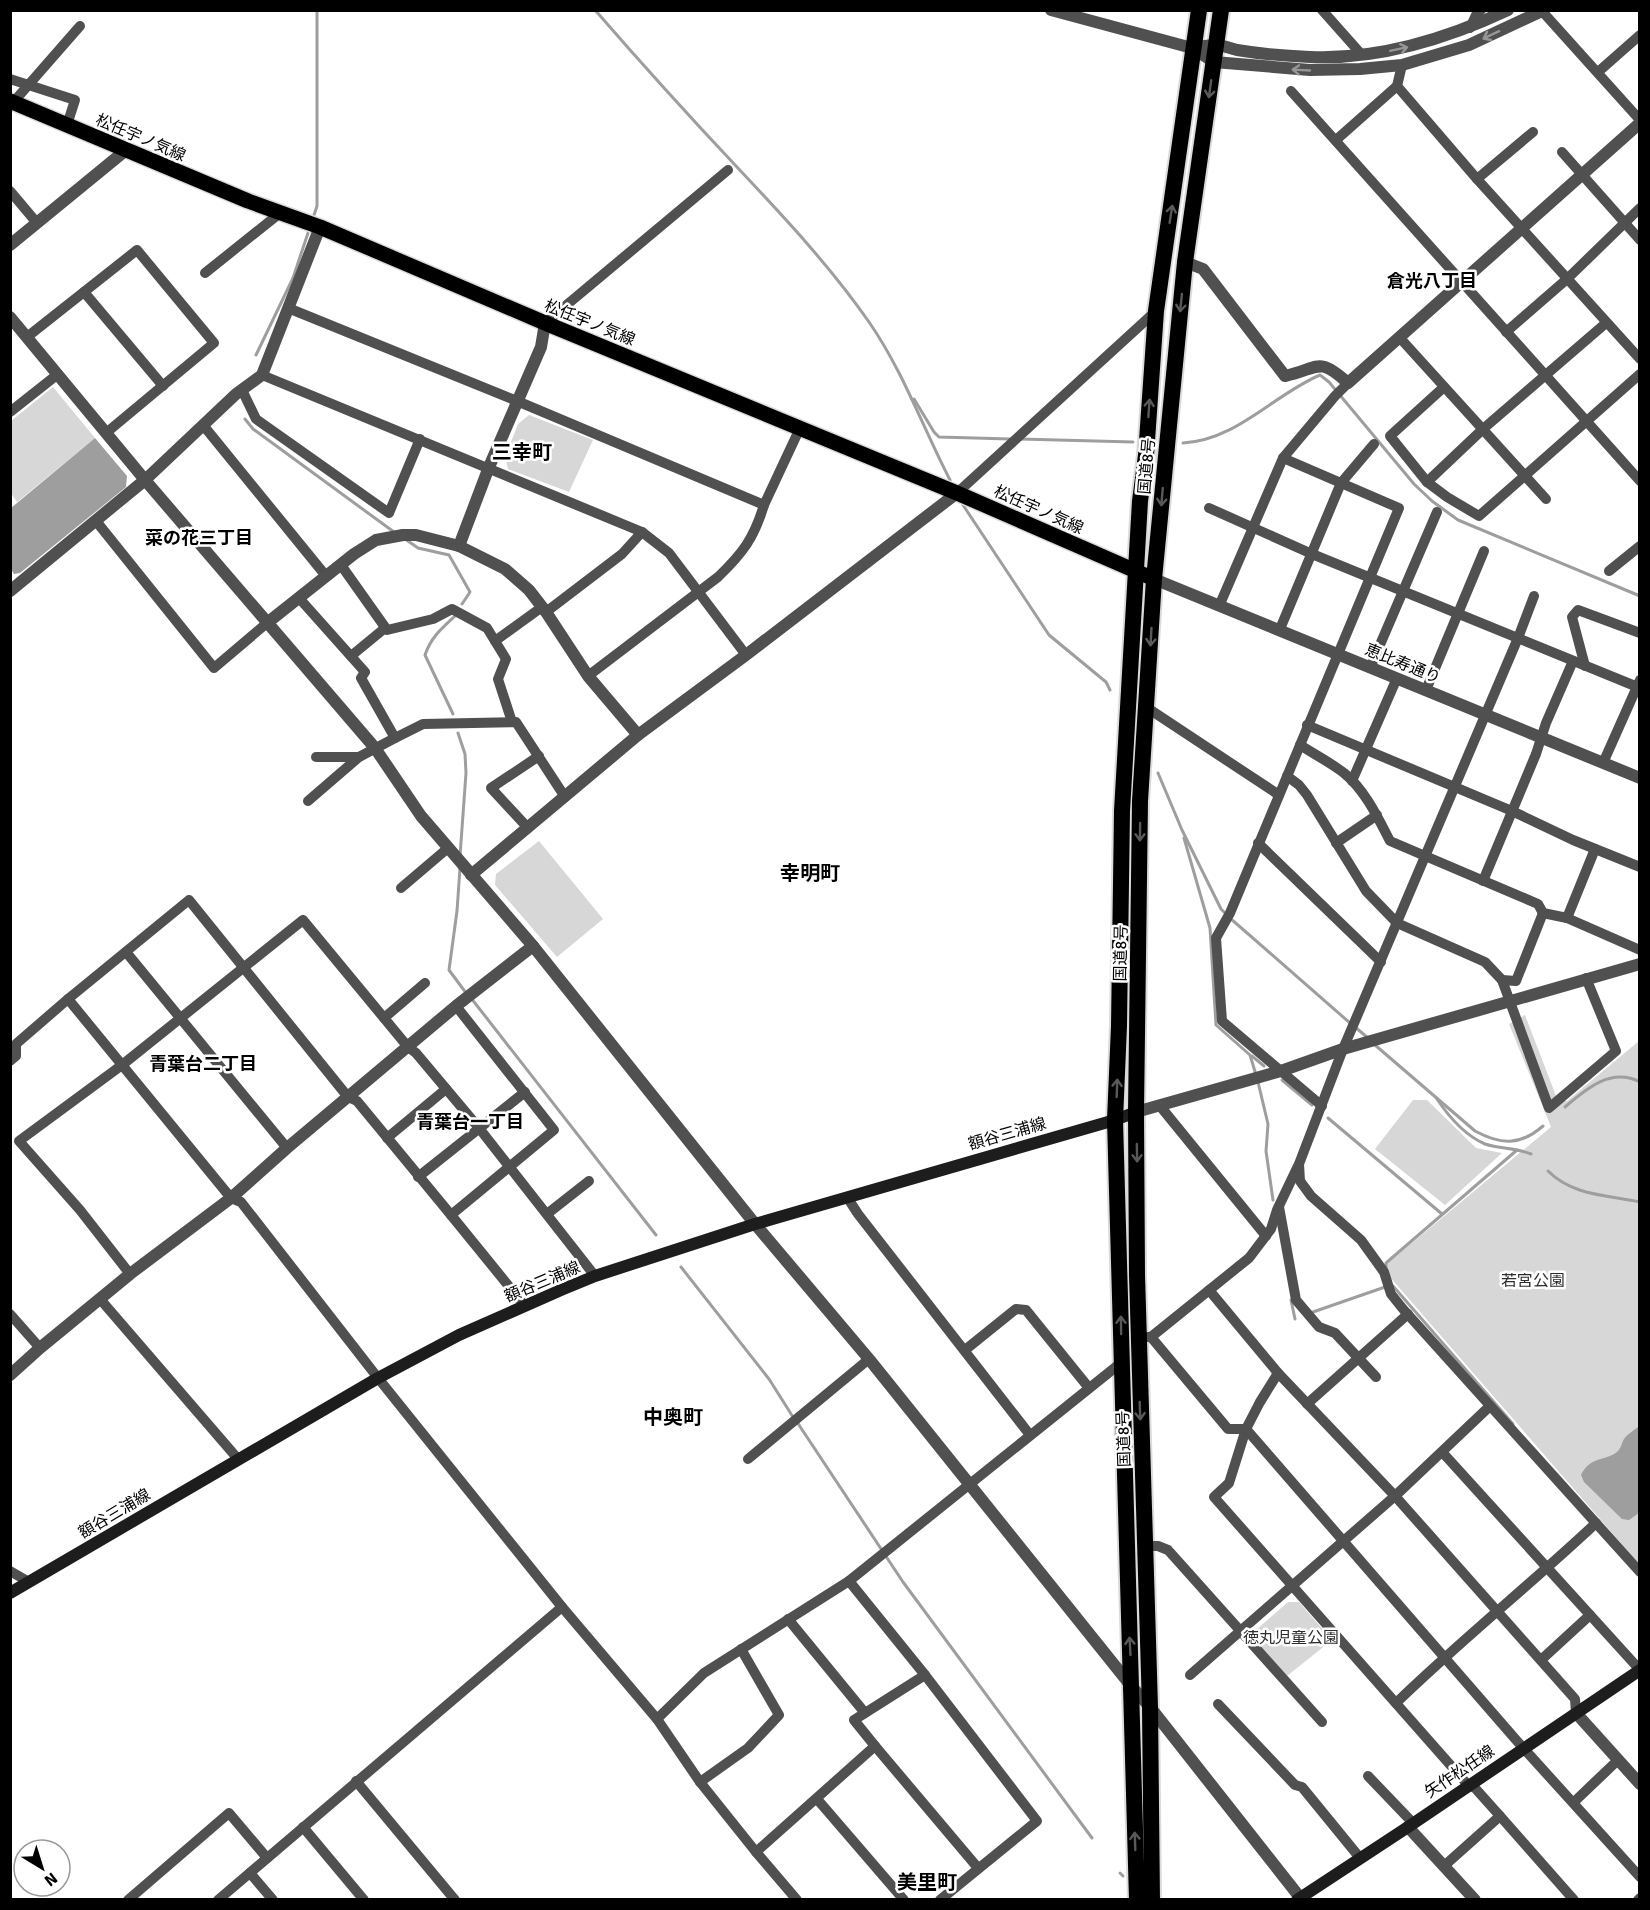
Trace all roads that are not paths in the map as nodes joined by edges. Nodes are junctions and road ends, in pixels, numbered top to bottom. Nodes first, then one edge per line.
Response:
1 (1051, 10) edge
2 (1199, 10) edge
3 (1221, 10) edge
4 (1508, 10) edge
5 (1542, 11) edge
6 (1325, 12) edge
7 (1475, 12) edge
8 (80, 26) dead end
9 (1470, 28) junction
10 (1640, 35) edge
11 (1216, 45) junction
12 (1192, 48) junction
13 (1362, 55) junction
14 (1214, 62) junction
15 (1402, 65) junction
16 (1598, 72) junction
17 (10, 79) edge
18 (28, 86) junction
19 (1396, 86) junction
20 (1291, 91) dead end
21 (12, 103) edge
22 (1640, 122) edge
23 (67, 125) junction
24 (1533, 132) dead end
25 (1336, 140) junction
26 (126, 150) junction
27 (1562, 152) dead end
28 (728, 170) dead end
29 (1582, 176) junction
30 (1478, 180) junction
31 (10, 191) edge
32 (1640, 208) edge
33 (280, 213) junction
34 (37, 223) junction
35 (1624, 223) junction
36 (313, 224) junction
37 (1522, 228) junction
38 (1640, 240) edge
39 (10, 244) edge
40 (1185, 262) junction
41 (205, 273) dead end
42 (1567, 279) junction
43 (1463, 282) junction
44 (84, 292) junction
45 (288, 308) junction
46 (1156, 311) junction
47 (10, 316) edge
48 (544, 323) junction
49 (1606, 323) junction
50 (1506, 332) junction
51 (27, 337) junction
52 (1400, 338) junction
53 (1640, 359) edge
54 (58, 374) junction
55 (1640, 374) edge
56 (262, 375) junction
57 (1545, 375) junction
58 (163, 386) junction
59 (1444, 387) junction
60 (242, 390) junction
61 (1342, 390) junction
62 (517, 401) junction
63 (10, 412) edge
64 (1586, 422) junction
65 (203, 425) junction
66 (800, 428) junction
67 (1483, 429) junction
68 (106, 433) junction
69 (420, 439) junction
70 (1374, 444) dead end
71 (1283, 458) junction
72 (489, 467) junction
73 (1524, 476) junction
74 (1638, 476) edge
75 (145, 480) junction
76 (1427, 482) junction
77 (1341, 483) junction
78 (957, 493) junction
79 (1546, 499) dead end
80 (764, 505) junction
81 (1209, 508) dead end
82 (1437, 512) dead end
83 (96, 521) junction
84 (1252, 528) junction
85 (642, 532) junction
86 (459, 546) junction
87 (1640, 546) edge
88 (1484, 550) dead end
89 (1312, 554) junction
90 (341, 564) junction
91 (1135, 570) junction
92 (1609, 571) dead end
93 (326, 576) junction
94 (1370, 578) junction
95 (1154, 579) junction
96 (13, 584) edge
97 (1402, 591) junction
98 (698, 592) junction
99 (1534, 596) dead end
100 (299, 598) junction
101 (1220, 604) junction
102 (544, 609) junction
103 (1458, 614) junction
104 (267, 623) junction
105 (385, 628) junction
106 (1280, 629) junction
107 (1640, 633) edge
108 (1518, 638) junction
109 (495, 641) junction
110 (1338, 654) junction
111 (351, 656) junction
112 (746, 656) junction
113 (1573, 661) junction
114 (1585, 666) junction
115 (1370, 668) junction
116 (588, 676) junction
117 (1397, 678) junction
118 (1638, 685) edge
119 (1426, 690) junction
120 (1146, 707) junction
121 (1485, 715) junction
122 (512, 722) junction
123 (1308, 724) junction
124 (639, 735) junction
125 (394, 738) junction
126 (1540, 738) junction
127 (1300, 745) junction
128 (375, 748) junction
129 (1366, 750) junction
130 (538, 756) junction
131 (316, 757) dead end
132 (359, 757) junction
133 (1603, 763) junction
134 (1287, 776) junction
135 (1640, 778) edge
136 (1352, 781) junction
137 (1454, 786) junction
138 (1279, 795) junction
139 (565, 797) junction
140 (308, 801) dead end
141 (1512, 811) junction
142 (1377, 814) junction
143 (528, 828) junction
144 (1258, 843) junction
145 (1336, 843) junction
146 (448, 848) junction
147 (1595, 849) junction
148 (1424, 856) junction
149 (1640, 867) edge
150 (469, 873) junction
151 (1483, 881) junction
152 (401, 888) dead end
153 (1543, 913) junction
154 (1567, 918) junction
155 (1397, 923) junction
156 (533, 946) junction
157 (1640, 951) edge
158 (126, 952) junction
159 (1381, 962) junction
160 (1640, 964) edge
161 (244, 969) junction
162 (1586, 978) junction
163 (1502, 980) junction
164 (425, 983) dead end
165 (68, 999) junction
166 (464, 1000) junction
167 (1510, 1000) junction
168 (384, 1017) junction
169 (182, 1018) junction
170 (408, 1047) junction
171 (1343, 1049) junction
172 (10, 1061) edge
173 (122, 1065) junction
174 (1281, 1071) junction
175 (446, 1089) junction
176 (525, 1092) junction
177 (348, 1097) junction
178 (1160, 1106) junction
179 (1322, 1106) junction
180 (1136, 1112) junction
181 (1115, 1120) junction
182 (479, 1128) junction
183 (10, 1132) edge
184 (387, 1138) junction
185 (19, 1142) junction
186 (287, 1148) junction
187 (1299, 1164) junction
188 (510, 1166) junction
189 (418, 1177) junction
190 (589, 1181) dead end
191 (847, 1197) junction
192 (231, 1198) junction
193 (1279, 1206) junction
194 (547, 1214) junction
195 (451, 1215) junction
196 (755, 1224) junction
197 (1266, 1236) junction
198 (130, 1274) junction
199 (595, 1276) junction
200 (1209, 1290) junction
201 (100, 1299) junction
202 (525, 1306) junction
203 (10, 1314) edge
204 (1408, 1314) junction
205 (1145, 1337) junction
206 (40, 1348) junction
207 (965, 1350) junction
208 (1359, 1358) junction
209 (869, 1359) junction
210 (1122, 1362) junction
211 (1278, 1373) junction
212 (10, 1375) edge
213 (1376, 1377) dead end
214 (378, 1378) junction
215 (1089, 1388) junction
216 (1307, 1404) junction
217 (1490, 1406) junction
218 (1246, 1429) junction
219 (1030, 1434) junction
220 (1443, 1453) junction
221 (238, 1459) junction
222 (748, 1459) dead end
223 (969, 1483) junction
224 (1395, 1496) junction
225 (1596, 1523) junction
226 (1344, 1540) junction
227 (1145, 1546) junction
228 (1547, 1569) junction
229 (10, 1571) edge
230 (1640, 1572) edge
231 (849, 1581) junction
232 (29, 1582) junction
233 (1293, 1585) junction
234 (10, 1593) edge
235 (562, 1607) junction
236 (1496, 1610) junction
237 (1590, 1616) junction
238 (788, 1619) junction
239 (1241, 1631) junction
240 (741, 1648) junction
241 (1444, 1656) junction
242 (1541, 1660) junction
243 (1639, 1670) edge
244 (925, 1675) junction
245 (1190, 1675) dead end
246 (1132, 1687) junction
247 (1396, 1703) junction
248 (1218, 1704) dead end
249 (1150, 1707) junction
250 (865, 1713) junction
251 (1576, 1713) junction
252 (657, 1719) junction
253 (1323, 1722) dead end
254 (875, 1746) junction
255 (1524, 1747) junction
256 (1618, 1760) junction
257 (1368, 1776) dead end
258 (356, 1781) junction
259 (700, 1782) junction
260 (1640, 1784) edge
261 (1468, 1785) junction
262 (817, 1799) junction
263 (1574, 1802) junction
264 (1500, 1816) junction
265 (1411, 1825) junction
266 (303, 1827) junction
267 (756, 1852) junction
268 (267, 1858) junction
269 (1360, 1858) junction
270 (1444, 1866) junction
271 (978, 1868) junction
272 (250, 1873) junction
273 (1640, 1877) edge
274 (128, 1899) edge
275 (218, 1899) edge
276 (273, 1899) edge
277 (364, 1899) edge
278 (455, 1899) edge
279 (797, 1899) edge
280 (904, 1899) edge
281 (940, 1899) edge
282 (1137, 1899) edge
283 (1152, 1899) edge
284 (1300, 1899) edge
285 (1475, 1899) edge
286 (1574, 1899) edge

1 - 12 street
2 - 12 highway, 国道8号
3 - 11 highway, 国道8号
4 - 9 street
5 -> 15 street
5 - 16 street
6 - 13 street
7 - 9 street
8 - 18 street
13 -> 9 street
10 - 16 street
11 - 12 street
11 - 13 street
11 - 14 highway, 国道8号
12 - 14 street
46 -> 12 highway, 国道8号
15 -> 14 street
14 -> 40 highway, 国道8号
15 - 19 street
16 - 22 street
17 - 18 street
18 - 21 street
18 - 23 street
19 - 25 street
19 - 30 street
20 - 25 street
21 - 23 main road, 松任宇ノ気線
22 - 29 street
23 - 26 main road, 松任宇ノ気線
24 - 30 street
25 - 43 street
26 - 33 main road, 松任宇ノ気線
26 - 34 street
27 - 29 street
28 - 48 street
29 - 35 street
29 - 37 street
30 - 37 street
31 - 34 street
32 - 35 street
33 - 36 main road, 松任宇ノ気線
33 - 41 street
34 - 39 street
35 - 38 street
35 - 42 street
36 - 45 street
36 - 48 main road, 松任宇ノ気線
37 - 42 street
37 - 43 street
40 - 61 street
40 -> 95 highway, 国道8号
42 - 49 street
42 - 50 street
43 - 50 street
43 - 52 street
44 - 51 street
44 - 58 street
44 - 58 street
45 - 56 street
45 - 62 street
46 - 78 street
91 -> 46 highway, 国道8号
47 - 51 street
48 - 62 street
48 - 66 main road, 松任宇ノ気線
49 - 53 street
49 - 57 street
50 - 57 street
51 - 54 street
52 - 59 street
52 - 61 street
54 - 63 street
54 - 68 street
55 - 64 street
56 - 60 street
56 - 69 street
57 - 64 street
57 - 67 street
58 - 68 street
59 - 67 street
59 - 76 street
60 - 65 street
60 - 69 street
61 - 71 street
62 - 72 street
62 - 80 street
64 - 73 street
64 - 74 street
65 - 75 street
65 - 93 street
66 - 78 main road, 松任宇ノ気線
66 - 80 street
67 - 73 street
67 - 76 street
68 - 75 street
69 - 72 street
70 - 77 street
71 - 77 street
71 - 84 street
72 - 85 street
72 - 86 street
73 - 76 street
73 - 79 street
75 - 83 street
75 - 104 street
77 - 89 street
77 - 94 street
78 - 91 main road, 松任宇ノ気線
78 - 112 street
80 - 98 street
81 - 84 street
82 - 97 street
83 - 96 street
83 - 104 street
84 - 89 street
84 - 101 street
85 - 98 street
85 - 102 street
86 - 90 street
86 - 102 street
87 - 92 street
88 - 103 street
89 - 94 street
89 - 106 street
90 - 93 street
90 - 105 street
91 - 95 main road, 松任宇ノ気線
181 -> 91 highway, 国道8号
93 - 100 street
94 - 97 street
94 - 110 street
95 - 101 street, 恵比寿通り
95 -> 120 highway, 国道8号
97 - 103 street
97 - 115 street
98 - 112 street
98 - 116 street
99 - 108 street
100 - 104 street
100 - 111 street
101 - 106 street, 恵比寿通り
102 - 109 street
102 - 116 street
103 - 108 street
103 - 119 street
104 - 128 street
105 - 109 street
105 - 111 street
106 - 110 street, 恵比寿通り
107 - 114 street
108 - 113 street
108 - 121 street
109 - 122 street
110 - 115 street, 恵比寿通り
110 - 123 street
111 - 125 street
112 - 124 street
113 - 114 street
113 - 126 street
114 - 118 street
115 - 117 street, 恵比寿通り
116 - 124 street
117 - 119 street, 恵比寿通り
117 - 129 street
118 - 133 street
119 - 121 street, 恵比寿通り
120 - 138 street
120 -> 180 highway, 国道8号
121 - 126 street, 恵比寿通り
121 - 137 street
122 - 125 street
122 - 130 street
123 - 127 street
123 - 129 street
124 - 139 street
125 - 128 street
126 - 133 street, 恵比寿通り
126 - 141 street
127 - 134 street
127 - 136 street
128 - 132 street
128 - 146 street
129 - 136 street
129 - 137 street
130 - 139 street
130 - 143 street
131 - 132 street
132 - 140 street
133 - 135 street, 恵比寿通り
134 - 138 street
134 - 145 street
136 - 142 street
137 - 141 street
137 - 148 street
138 - 144 street
139 - 143 street
141 - 147 street
141 - 151 street
142 - 145 street
142 - 148 street
143 - 150 street
144 - 159 street
144 - 174 street
145 - 155 street
146 - 150 street
146 - 152 street
147 - 149 street
147 - 154 street
148 - 151 street
148 - 155 street
150 - 156 street
151 - 153 street
153 - 154 street
153 - 163 street
154 - 157 street
155 - 159 street
155 - 163 street
156 - 166 street
156 - 196 street
158 - 161 street
158 - 165 street
158 - 169 street
159 - 171 street
160 - 162 street
161 - 168 street
161 - 169 street
161 - 177 street
162 - 167 street
162 - 167 street
163 - 167 street
164 - 168 street
165 - 172 street
165 - 173 street
166 - 170 street
166 - 176 street
167 - 171 street
168 - 170 street
169 - 173 street
169 - 186 street
170 - 175 street
170 - 177 street
171 - 174 street
171 - 179 street
173 - 185 street
173 - 192 street
174 - 178 street
174 - 179 street
175 - 182 street
175 - 184 street
176 - 182 street
176 - 188 street
177 - 184 street
177 - 186 street
178 - 180 street
178 - 197 street
179 - 187 street
180 - 181 main road, 額谷三浦線
180 -> 205 highway, 国道8号
181 - 191 main road, 額谷三浦線
210 -> 181 highway, 国道8号
182 - 188 street
182 - 189 street
183 - 185 street
184 - 189 street
185 - 198 street
186 - 192 street
187 - 193 street
187 - 204 street
188 - 194 street
188 - 195 street
189 - 195 street
190 - 194 street
191 - 196 main road, 額谷三浦線
191 - 207 street
192 - 198 street
192 - 214 street
193 - 197 street
193 - 208 street
194 - 199 street
195 - 202 street
196 - 199 main road, 額谷三浦線
196 - 209 street
197 - 200 street
198 - 201 street
199 - 202 main road, 額谷三浦線
200 - 205 street
200 - 211 street
201 - 206 street
201 - 221 street
202 - 214 main road, 額谷三浦線
203 - 206 street
204 - 208 street
204 - 217 street
205 - 218 street
205 -> 227 highway, 国道8号
206 - 212 street
207 - 215 street
207 - 219 street
208 - 213 street
208 - 216 street
209 - 222 street
209 - 223 street
210 - 215 street
246 -> 210 highway, 国道8号
211 - 216 street
211 - 218 street
214 - 221 main road, 額谷三浦線
214 - 235 street
215 - 219 street
216 - 224 street
217 - 220 street
217 - 225 street
218 - 226 street
218 - 233 street
219 - 223 street
220 - 224 street
220 - 228 street
221 - 232 main road, 額谷三浦線
223 - 231 street
223 - 246 street
224 - 226 street
224 - 236 street
225 - 228 street
225 - 230 street
226 - 233 street
226 - 241 street
227 - 239 street
227 - 249 highway, 国道8号
228 - 236 street
228 - 237 street
229 - 232 street
231 - 238 street
231 - 244 street
232 - 234 main road, 額谷三浦線
233 - 239 street
233 - 247 street
235 - 252 street
235 - 258 street
236 - 241 street
236 - 242 street
237 - 242 street
237 - 243 street
238 - 240 street
238 - 250 street
239 - 245 street
239 - 253 street
240 - 252 street
240 - 259 street
241 - 247 street
241 - 255 street
242 - 251 street
243 - 251 main road, 矢作松任線
244 - 250 street
244 - 271 street
246 - 249 street
282 -> 246 highway, 国道8号
247 - 261 street
248 - 269 street
249 - 283 highway, 国道8号
249 - 284 street
250 - 254 street
251 - 255 main road, 矢作松任線
251 - 256 street
252 - 259 street
254 - 262 street
254 - 271 street
255 - 261 main road, 矢作松任線
255 - 263 street
256 - 260 street
256 - 263 street
257 - 265 street
258 - 266 street
258 - 278 street
259 - 267 street
261 - 264 street
261 - 265 main road, 矢作松任線
262 - 267 street
262 - 280 street
263 - 273 street
264 - 270 street
264 - 286 street
265 - 269 main road, 矢作松任線
265 - 270 street
266 - 268 street
266 - 277 street
267 - 279 street
268 - 272 street
268 - 274 street
269 - 284 main road, 矢作松任線
270 - 285 street
271 - 281 street
272 - 275 street
272 - 276 street

